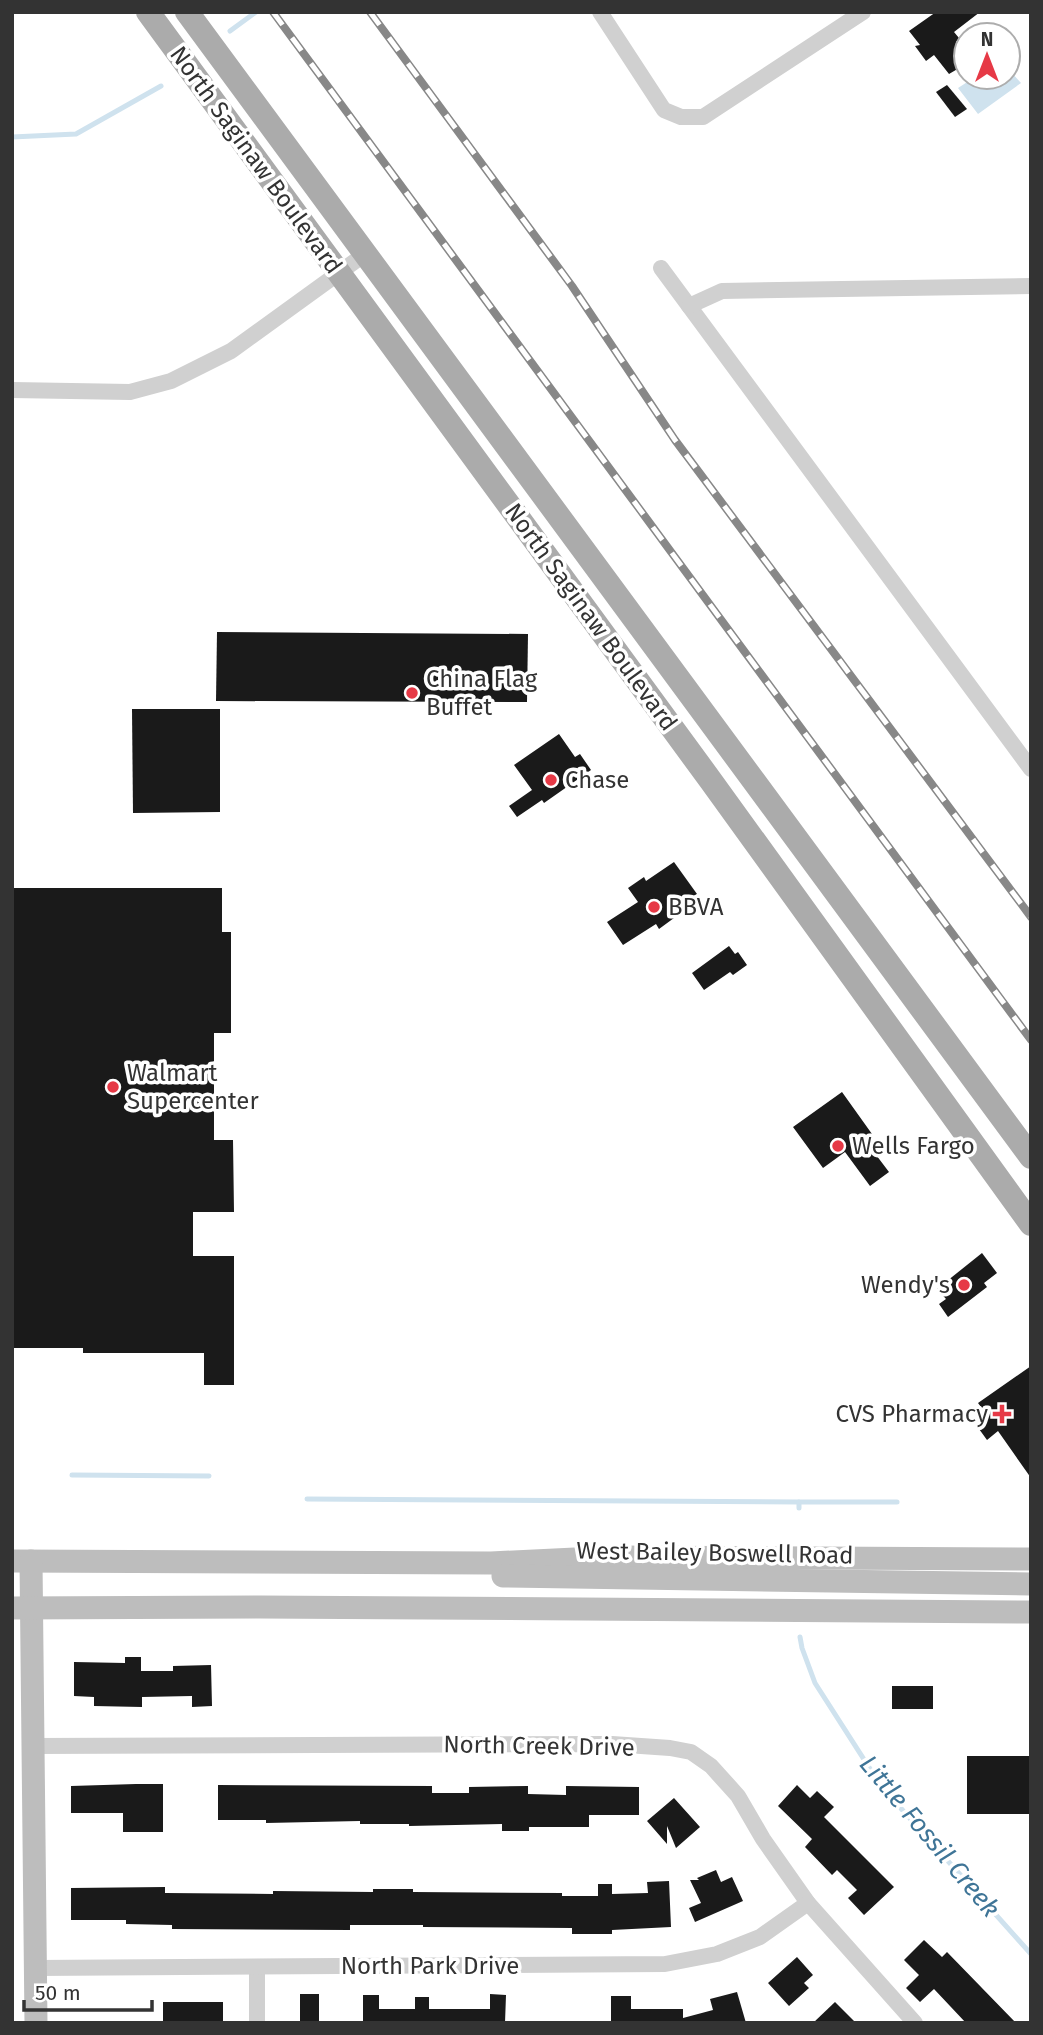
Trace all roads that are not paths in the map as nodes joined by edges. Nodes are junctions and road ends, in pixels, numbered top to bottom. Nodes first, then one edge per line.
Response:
1 (148, 12) edge
2 (187, 12) edge
3 (600, 12) edge
4 (863, 12) edge
5 (365, 254) junction
6 (661, 268) dead end
7 (339, 272) junction
8 (1031, 286) edge
9 (689, 306) junction
10 (12, 390) edge
11 (1031, 769) edge
12 (1031, 1157) edge
13 (1031, 1224) edge
14 (1031, 1559) edge
15 (22, 1561) edge
16 (399, 1562) junction
17 (1031, 1584) edge
18 (902, 1590) junction
19 (1031, 1599) edge
20 (22, 1608) edge
21 (401, 1609) junction
22 (1031, 1612) edge
23 (33, 1745) junction
24 (808, 1903) junction
25 (257, 1967) junction
26 (36, 1968) junction
27 (37, 2023) edge
28 (257, 2023) edge
29 (915, 2023) edge

1 - 7 main road, North Saginaw Boulevard
2 - 5 main road, North Saginaw Boulevard
3 - 4 street
5 - 7 street
5 - 12 main road, North Saginaw Boulevard
6 - 9 street
7 - 10 street
7 - 13 main road, North Saginaw Boulevard
8 - 9 street
9 - 11 street
14 - 16 main road, West Bailey Boswell Road
15 - 16 main road, West Bailey Boswell Road
15 - 20 main road
16 - 18 main road, West Bailey Boswell Road
17 - 18 main road, West Bailey Boswell Road
18 - 19 main road, West Bailey Boswell Road
18 - 21 main road, West Bailey Boswell Road
20 - 21 main road, West Bailey Boswell Road
20 - 23 main road
21 - 22 main road, West Bailey Boswell Road
23 - 24 street, North Creek Drive
23 - 26 main road
24 - 25 street, North Park Drive
24 - 29 street, North Creek Drive
25 - 26 street, North Park Drive
25 - 28 street
26 - 27 main road

